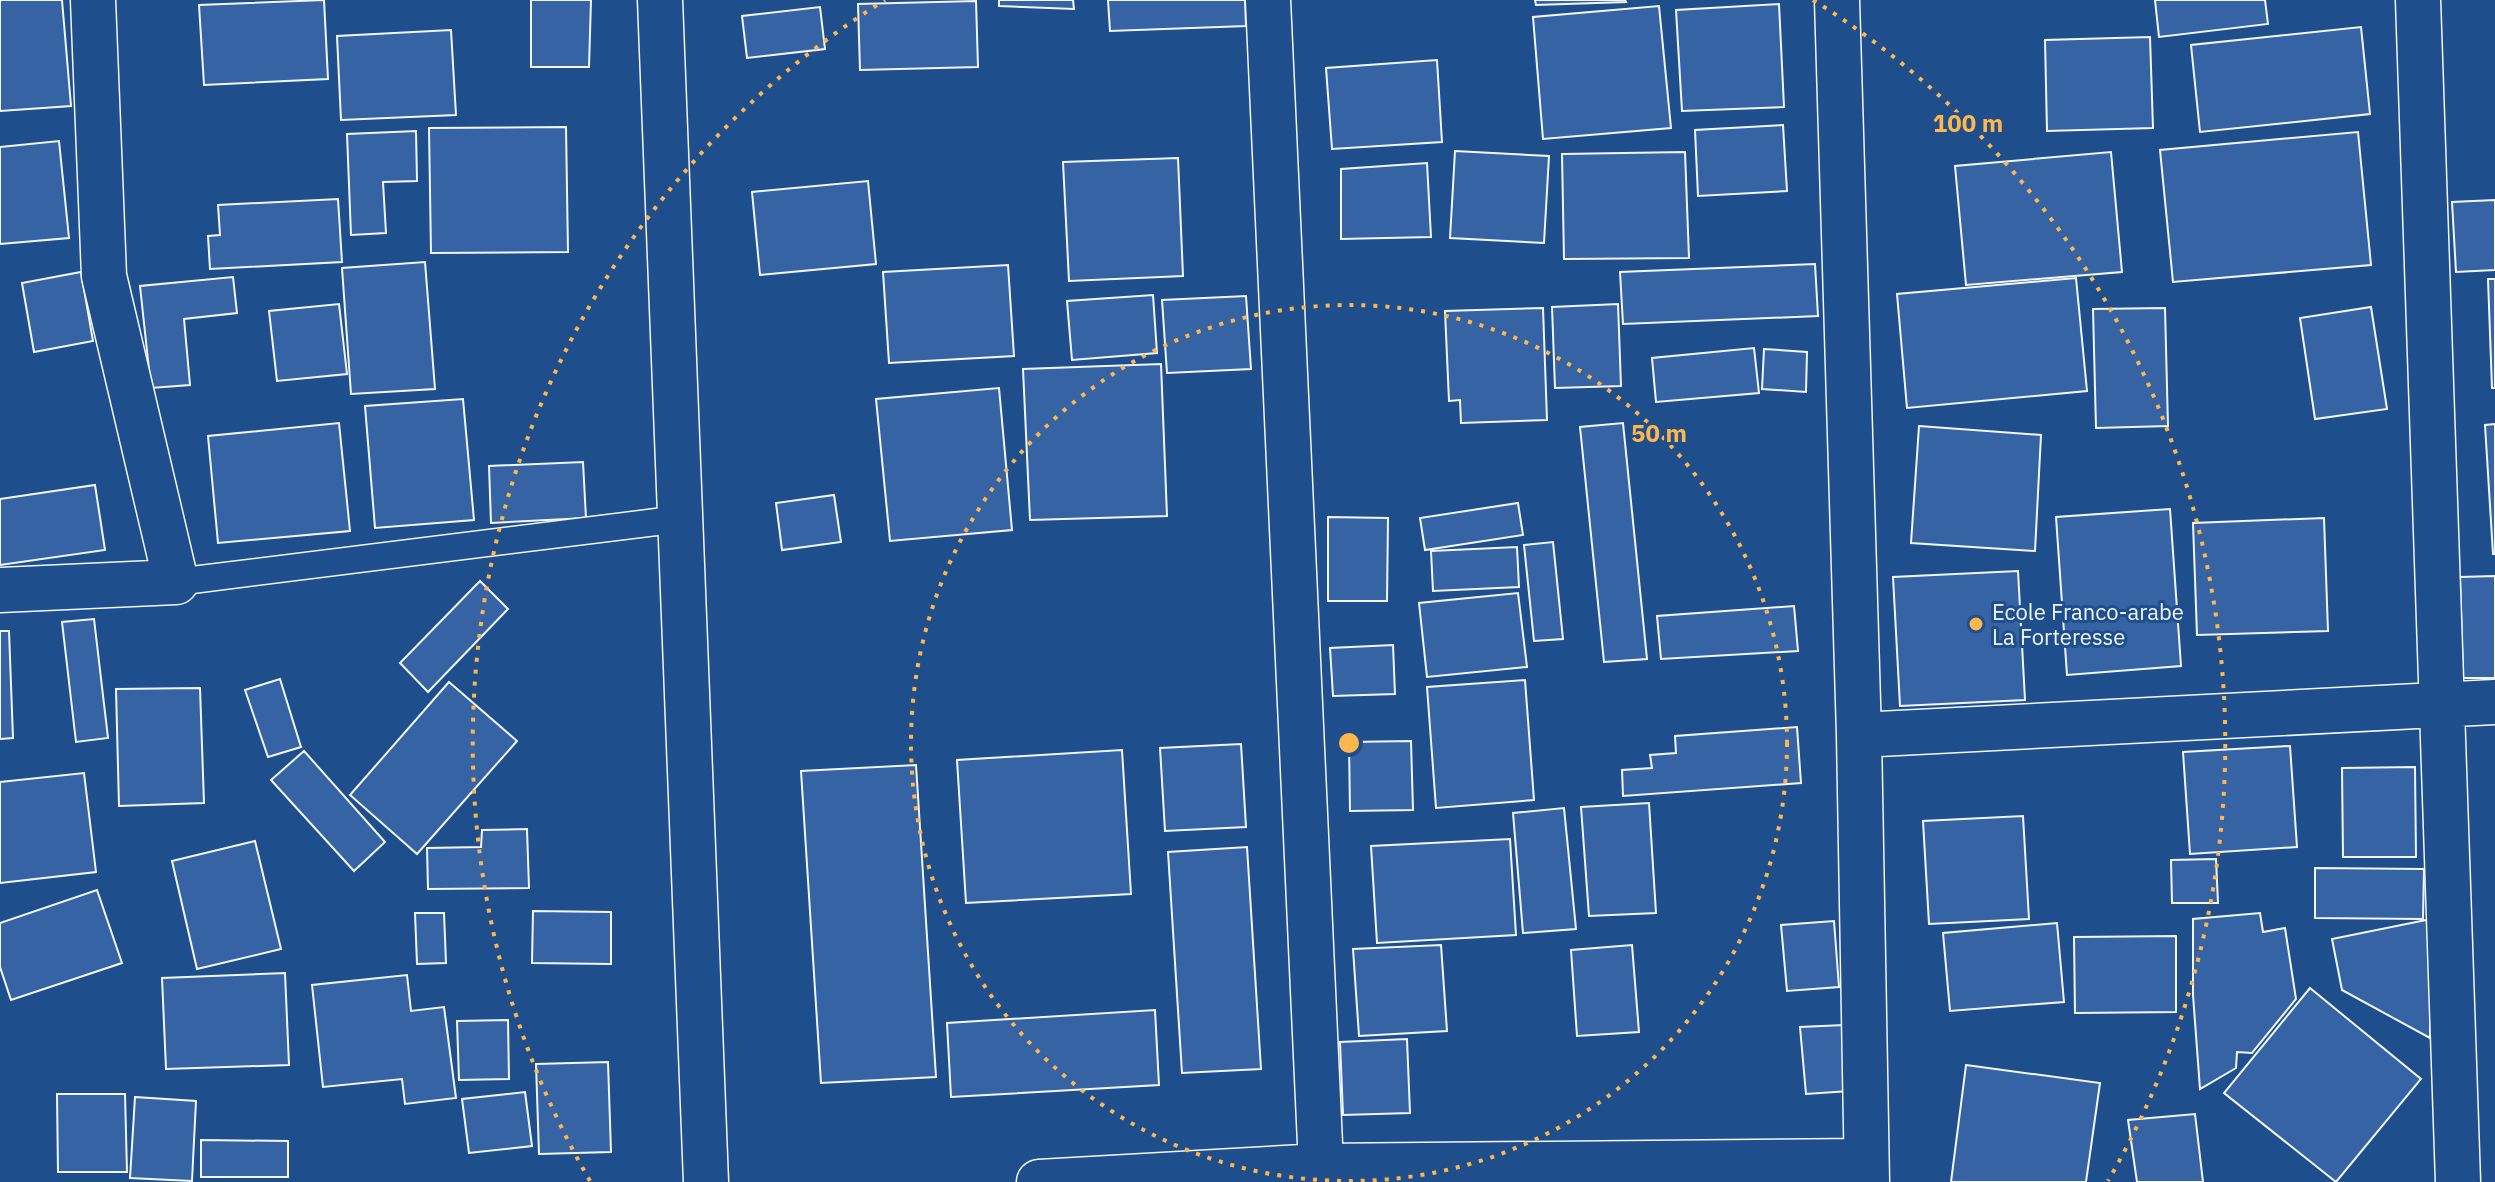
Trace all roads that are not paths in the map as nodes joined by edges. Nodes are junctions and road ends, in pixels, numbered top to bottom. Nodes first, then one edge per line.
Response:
1 (93, 0) edge
2 (660, 0) edge
3 (1268, 0) edge
4 (1837, 0) edge
5 (2418, 0) edge
6 (680, 519) junction
7 (176, 582) junction
8 (0, 590) edge
9 (2495, 702) edge
10 (2444, 705) junction
11 (1859, 735) junction
12 (1321, 1166) junction
13 (1866, 1172) edge
14 (706, 1182) edge
15 (1039, 1182) edge
16 (2458, 1182) edge

1 - 7 street
2 - 6 street
3 - 12 street
4 - 11 street
5 - 10 street
6 - 7 lane
6 - 14 street
7 - 8 street
9 - 10 street
10 - 11 street
10 - 16 street
11 - 13 street
12 - 13 street
12 - 15 street

